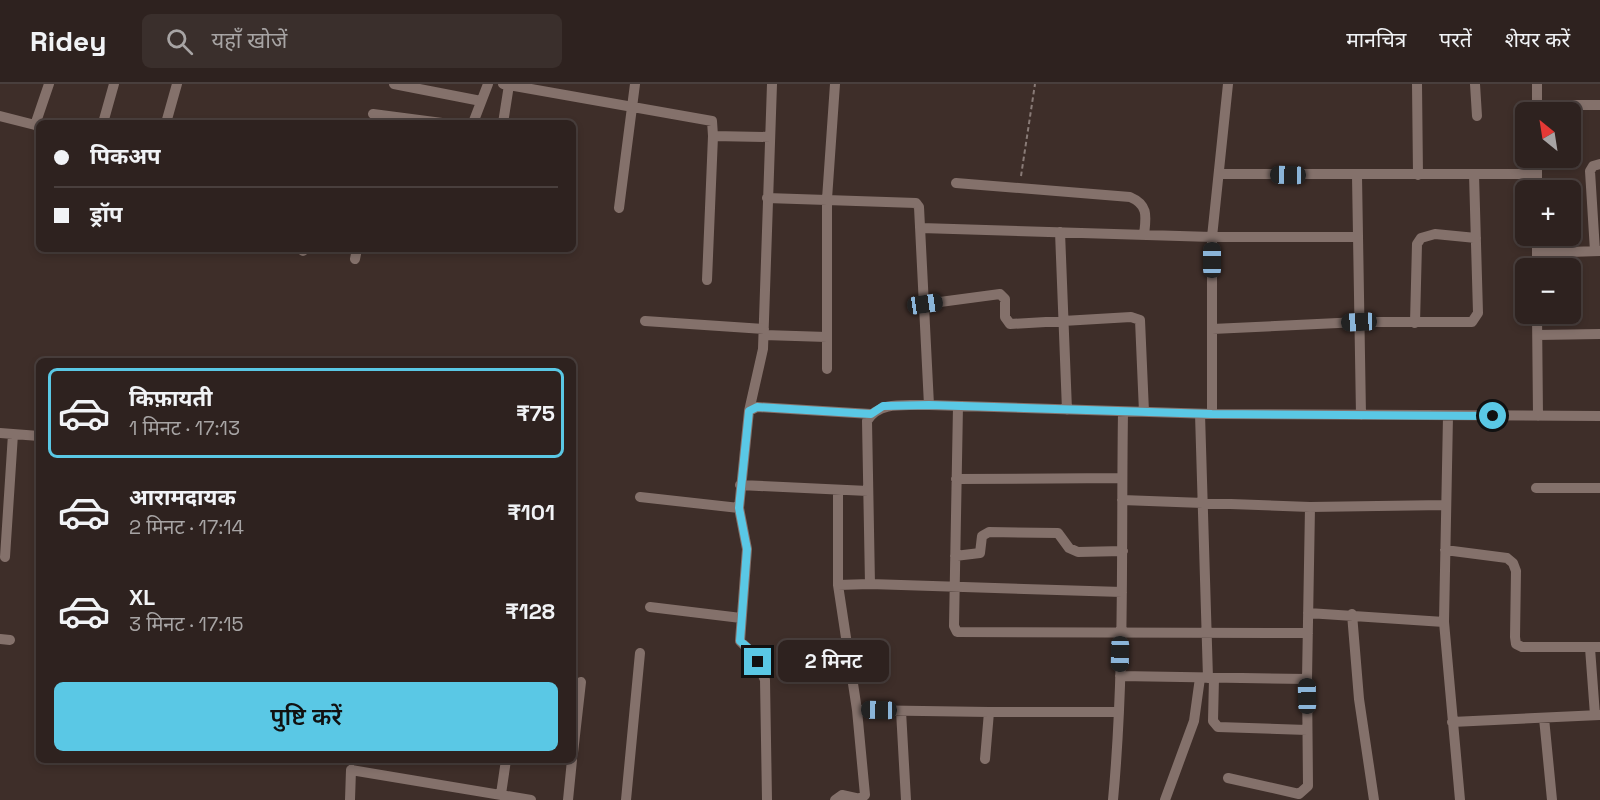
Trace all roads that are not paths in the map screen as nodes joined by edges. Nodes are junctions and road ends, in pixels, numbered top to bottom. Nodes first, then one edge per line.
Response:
1 (49, 84) edge
2 (114, 84) edge
3 (177, 84) edge
4 (394, 84) edge
5 (488, 84) edge
6 (635, 84) edge
7 (772, 84) edge
8 (835, 84) edge
9 (1228, 84) edge
10 (1417, 84) edge
11 (1475, 84) edge
12 (1537, 84) edge
13 (506, 85) edge
14 (481, 101) junction
15 (1537, 102) edge
16 (1600, 105) edge
17 (1581, 106) edge
18 (633, 109) junction
19 (373, 114) dead end
20 (0, 116) edge
21 (1477, 116) dead end
22 (39, 120) edge
23 (104, 120) edge
24 (167, 120) edge
25 (419, 120) edge
26 (474, 120) edge
27 (503, 120) edge
28 (36, 126) edge
29 (713, 136) junction
30 (770, 138) junction
31 (1600, 164) edge
32 (1537, 168) edge
33 (1219, 174) junction
34 (1474, 174) junction
35 (1537, 174) junction
36 (1418, 175) junction
37 (1357, 176) junction
38 (1537, 180) edge
39 (956, 183) dead end
40 (767, 198) junction
41 (827, 199) junction
42 (619, 208) dead end
43 (921, 228) junction
44 (1060, 232) junction
45 (1144, 235) junction
46 (1212, 237) junction
47 (1358, 237) junction
48 (1476, 238) junction
49 (1537, 246) edge
50 (1598, 251) edge
51 (1537, 253) junction
52 (1537, 258) edge
53 (707, 280) dead end
54 (925, 304) junction
55 (645, 321) dead end
56 (1064, 322) junction
57 (1359, 322) junction
58 (1414, 323) junction
59 (1538, 324) edge
60 (1212, 329) junction
61 (764, 332) junction
62 (1600, 334) edge
63 (1538, 335) junction
64 (827, 337) junction
65 (827, 369) dead end
66 (929, 405) junction
67 (958, 406) junction
68 (1067, 410) junction
69 (749, 411) junction
70 (1123, 412) junction
71 (1144, 412) junction
72 (871, 414) junction
73 (1200, 414) junction
74 (1212, 414) junction
75 (1360, 415) junction
76 (1449, 416) junction
77 (1538, 416) junction
78 (1600, 416) edge
79 (0, 433) edge
80 (13, 434) junction
81 (36, 436) edge
82 (4, 475) edge
83 (1122, 478) junction
84 (956, 479) junction
85 (740, 485) junction
86 (1536, 488) dead end
87 (1600, 488) edge
88 (838, 490) junction
89 (868, 491) junction
90 (640, 496) dead end
91 (1122, 500) junction
92 (1202, 504) junction
93 (1445, 505) junction
94 (1310, 507) junction
95 (739, 508) junction
96 (1445, 550) junction
97 (1123, 551) junction
98 (955, 556) junction
99 (5, 557) dead end
100 (838, 585) junction
101 (870, 585) junction
102 (954, 588) junction
103 (1122, 592) junction
104 (650, 607) dead end
105 (1308, 614) junction
106 (1352, 614) junction
107 (741, 618) junction
108 (1444, 622) junction
109 (1206, 630) junction
110 (1120, 631) junction
111 (1308, 633) junction
112 (1595, 648) edge
113 (640, 653) dead end
114 (1119, 676) junction
115 (1207, 678) junction
116 (1307, 679) junction
117 (581, 682) dead end
118 (857, 710) junction
119 (902, 711) junction
120 (989, 712) junction
121 (1119, 712) junction
122 (1597, 715) edge
123 (1544, 718) junction
124 (1452, 722) junction
125 (576, 726) edge
126 (1307, 730) junction
127 (984, 759) dead end
128 (506, 763) edge
129 (572, 763) edge
130 (352, 765) edge
131 (1228, 778) dead end
132 (501, 794) junction
133 (350, 800) edge
134 (531, 800) edge
135 (568, 800) edge
136 (626, 800) edge
137 (767, 800) edge
138 (835, 800) edge
139 (906, 800) edge
140 (1113, 800) edge
141 (1165, 800) edge
142 (1374, 800) edge
143 (1460, 800) edge
144 (1552, 800) edge

1 - 22 street
2 - 23 street
3 - 24 street
4 - 14 street
5 - 14 street
6 - 18 street
7 - 30 street
8 - 41 street
9 - 33 street
10 - 36 street
11 - 21 street
12 - 15 street
13 - 18 street
13 - 27 street
14 - 26 street
16 - 17 street
18 - 29 street
18 - 42 street
19 - 25 street
20 - 28 street
29 - 30 street
29 - 53 street
30 - 40 street
31 - 50 street
32 - 35 street
33 - 37 street
33 - 46 street
34 - 35 street
34 - 36 street
34 - 48 street
35 - 38 street
36 - 37 street
37 - 47 street
39 - 45 street
40 - 41 street
40 - 61 street
41 - 43 street
41 - 64 street
43 - 44 street
43 - 54 street
44 - 45 street
44 - 56 street
45 - 46 street
46 - 47 street
46 - 60 street
47 - 57 street
48 - 58 street
48 - 58 street
49 - 51 street
50 - 51 street
51 - 52 street
54 - 56 street
54 - 66 street
55 - 61 street
56 - 68 street
56 - 71 street
57 - 58 street
57 - 60 street
57 - 75 street
59 - 63 street
60 - 74 street
61 - 64 street
61 - 69 street
62 - 63 street
63 - 77 street
64 - 65 street
66 - 67 street
66 - 72 street
67 - 68 street
67 - 84 street
68 - 70 street
69 - 72 street
69 - 85 street
70 - 71 street
70 - 83 street
71 - 73 street
72 - 89 street
73 - 74 street
73 - 92 street
74 - 75 street
75 - 76 street
76 - 77 street
76 - 93 street
77 - 78 street
79 - 80 street
80 - 81 street
80 - 82 street
82 - 99 street
83 - 84 street
83 - 91 street
84 - 98 street
85 - 88 street
85 - 95 street
86 - 87 street
88 - 89 street
88 - 100 street
89 - 101 street
90 - 95 street
91 - 92 street
91 - 97 street
92 - 94 street
92 - 109 street
93 - 94 street
93 - 96 street
94 - 105 street
95 - 107 street
96 - 108 street
96 - 112 street
97 - 98 street
97 - 103 street
98 - 102 street
100 - 101 street
100 - 118 street
101 - 102 street
102 - 103 street
102 - 110 street
103 - 110 street
104 - 107 street
105 - 106 street
105 - 111 street
106 - 108 street
106 - 142 street
107 - 137 street
108 - 124 street
109 - 110 street
109 - 111 street
109 - 115 street
110 - 114 street
111 - 116 street
112 - 122 street
113 - 136 street
114 - 115 street
114 - 121 street
115 - 116 street
115 - 126 street
115 - 141 street
116 - 126 street
117 - 125 street
118 - 119 street
118 - 138 street
119 - 120 street
119 - 139 street
120 - 121 street
120 - 127 street
121 - 140 street
122 - 123 street
123 - 124 street
123 - 144 street
124 - 143 street
126 - 131 street
128 - 132 street
129 - 135 street
130 - 132 street
130 - 133 street
132 - 134 street

